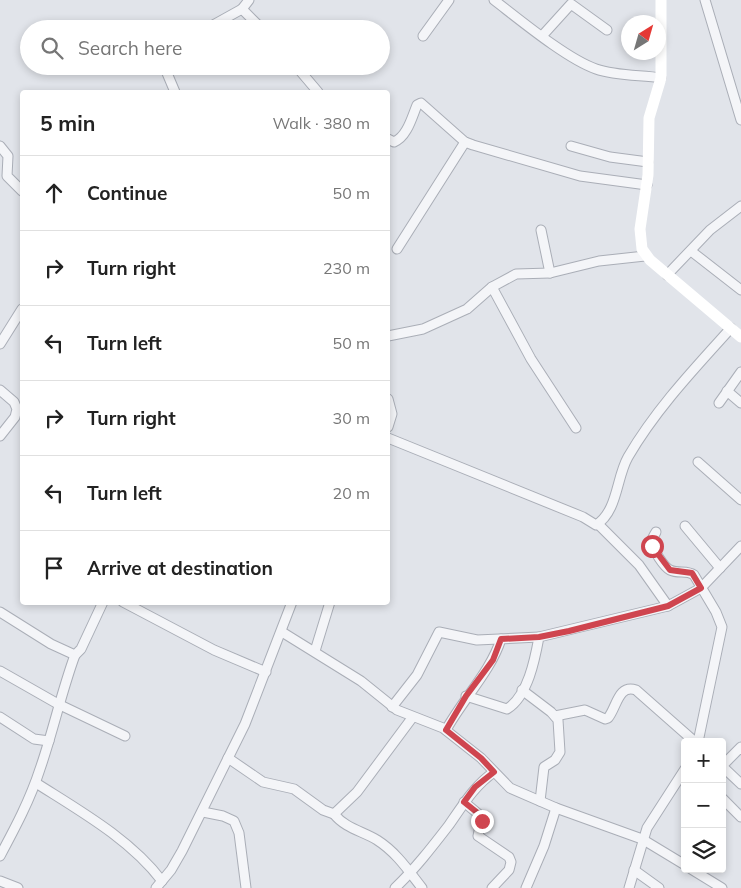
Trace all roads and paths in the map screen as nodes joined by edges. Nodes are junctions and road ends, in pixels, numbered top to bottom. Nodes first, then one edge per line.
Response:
1 (249, 0) edge
2 (449, 0) edge
3 (494, 0) edge
4 (661, 0) edge
5 (705, 0) edge
6 (242, 9) junction
7 (222, 20) edge
8 (253, 20) edge
9 (607, 30) dead end
10 (423, 36) dead end
11 (542, 36) junction
12 (168, 75) edge
13 (304, 75) edge
14 (661, 78) junction
15 (174, 90) edge
16 (316, 90) edge
17 (741, 120) edge
18 (390, 141) edge
19 (466, 142) junction
20 (0, 146) edge
21 (571, 146) dead end
22 (648, 162) junction
23 (646, 185) junction
24 (20, 189) edge
25 (741, 206) edge
26 (541, 230) dead end
27 (397, 249) dead end
28 (691, 251) junction
29 (645, 256) junction
30 (550, 274) junction
31 (667, 275) junction
32 (492, 287) junction
33 (741, 290) edge
34 (20, 312) edge
35 (731, 328) junction
36 (390, 336) edge
37 (741, 337) edge
38 (0, 344) edge
39 (741, 372) edge
40 (0, 390) edge
41 (727, 392) junction
42 (719, 403) dead end
43 (741, 403) edge
44 (390, 406) edge
45 (390, 420) edge
46 (576, 428) dead end
47 (0, 436) edge
48 (390, 439) edge
49 (698, 462) dead end
50 (741, 500) edge
51 (598, 524) junction
52 (685, 526) dead end
53 (656, 532) dead end
54 (741, 546) edge
55 (720, 568) junction
56 (701, 588) junction
57 (102, 605) edge
58 (130, 605) edge
59 (291, 605) edge
60 (329, 605) edge
61 (668, 606) junction
62 (0, 612) edge
63 (282, 632) junction
64 (539, 637) junction
65 (501, 639) junction
66 (315, 651) junction
67 (75, 655) junction
68 (0, 671) edge
69 (266, 672) junction
70 (522, 690) junction
71 (466, 696) junction
72 (58, 704) junction
73 (392, 708) junction
74 (555, 716) junction
75 (0, 717) edge
76 (412, 718) junction
77 (446, 730) junction
78 (124, 736) dead end
79 (692, 738) edge
80 (698, 738) edge
81 (49, 741) junction
82 (741, 747) edge
83 (228, 758) junction
84 (726, 762) edge
85 (726, 770) edge
86 (494, 772) junction
87 (681, 776) edge
88 (36, 783) junction
89 (741, 784) edge
90 (540, 801) junction
91 (464, 802) junction
92 (726, 802) edge
93 (556, 808) junction
94 (203, 812) junction
95 (334, 814) junction
96 (741, 817) edge
97 (642, 839) junction
98 (0, 856) edge
99 (681, 863) edge
100 (634, 870) junction
101 (411, 873) junction
102 (698, 873) edge
103 (0, 880) edge
104 (159, 884) edge
105 (18, 888) edge
106 (246, 888) edge
107 (395, 888) edge
108 (422, 888) edge
109 (492, 888) edge
110 (526, 888) edge
111 (629, 888) edge
112 (660, 888) edge
113 (722, 888) edge

1 - 6 street
2 - 10 street
3 - 11 street
4 - 14 street
5 - 17 street
6 - 7 street
6 - 8 street
9 - 11 street
11 - 14 street
12 - 15 street
13 - 16 street
14 - 22 street
18 - 19 street
19 - 23 street
19 - 27 street
20 - 24 street
21 - 22 street
22 - 23 street
23 - 29 street
25 - 28 street
26 - 30 street
28 - 31 street
28 - 33 street
29 - 30 street
29 - 31 street
30 - 32 street
31 - 35 street
32 - 36 street
32 - 46 street
34 - 38 street
35 - 37 street
35 - 51 street
39 - 41 street
40 - 47 street
41 - 42 street
41 - 43 street
44 - 45 street
48 - 51 street
49 - 50 street
51 - 61 street
52 - 55 street
53 - 56 street
54 - 55 street
55 - 56 street
56 - 61 street
56 - 80 street
57 - 67 street
58 - 69 street
59 - 63 street
60 - 66 street
61 - 64 street
62 - 67 street
63 - 66 street
63 - 69 street
64 - 65 street
64 - 70 street
65 - 71 street
65 - 73 street
66 - 73 street
67 - 72 street
68 - 72 street
69 - 83 street
70 - 71 street
70 - 74 street
71 - 77 street
72 - 78 street
72 - 81 street
73 - 76 street
74 - 79 street
74 - 90 street
75 - 81 street
76 - 77 street
76 - 95 street
77 - 86 street
81 - 88 street
82 - 84 street
83 - 94 street
83 - 95 street
85 - 89 street
86 - 90 street
86 - 91 street
87 - 97 street
88 - 98 street
88 - 104 street
90 - 93 street
91 - 101 street
91 - 109 street
92 - 96 street
93 - 97 street
93 - 110 street
94 - 104 street
94 - 106 street
95 - 101 street
97 - 99 street
97 - 100 street
100 - 111 street
100 - 112 street
101 - 107 street
101 - 108 street
102 - 113 street
103 - 105 street

